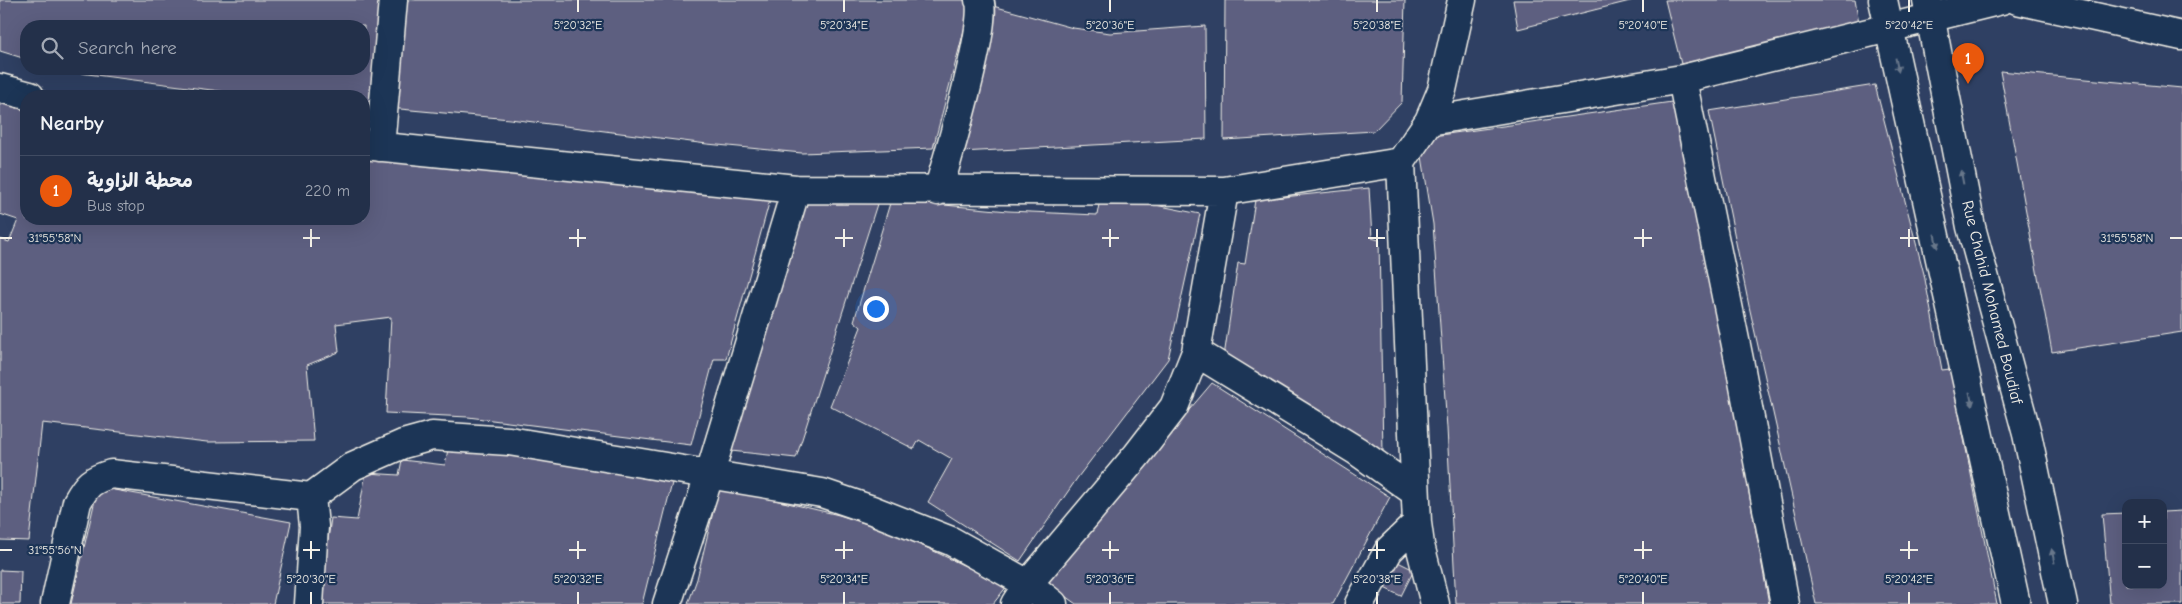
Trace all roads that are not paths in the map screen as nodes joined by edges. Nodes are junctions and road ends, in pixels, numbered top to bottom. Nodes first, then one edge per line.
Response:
1 (393, 0) edge
2 (979, 0) edge
3 (1462, 0) edge
4 (1883, 0) edge
5 (2002, 0) edge
6 (2017, 0) edge
7 (1929, 8) edge
8 (1888, 27) junction
9 (2182, 36) edge
10 (1682, 79) junction
11 (0, 88) edge
12 (20, 93) edge
13 (1429, 121) junction
14 (372, 146) edge
15 (1401, 162) junction
16 (796, 189) junction
17 (938, 190) junction
18 (1224, 190) junction
19 (1196, 352) junction
20 (710, 473) junction
21 (1414, 492) junction
22 (311, 497) junction
23 (1417, 523) junction
24 (1022, 594) edge
25 (54, 604) edge
26 (309, 604) edge
27 (667, 604) edge
28 (1053, 604) edge
29 (1359, 604) edge
30 (1435, 604) edge
31 (1785, 604) edge
32 (2016, 604) edge
33 (2062, 604) edge

1 - 14 street
2 - 17 street
3 - 13 street
4 - 8 street
5 - 7 street
6 - 9 street
7 - 8 street
33 -> 7 street, Rue Chahid Mohamed Boudiaf
8 - 10 street
8 -> 32 street
10 - 13 street
10 - 31 street
11 - 12 street
13 - 15 street
14 - 16 street
15 - 18 street
15 - 21 street
16 - 17 street
16 - 20 street
17 - 18 street
18 - 19 street
19 - 21 street
19 - 24 street
20 - 22 street
20 - 24 street
20 - 27 street
21 - 23 street
22 - 25 street
22 - 26 street
23 - 29 street
23 - 30 street
24 - 28 street

